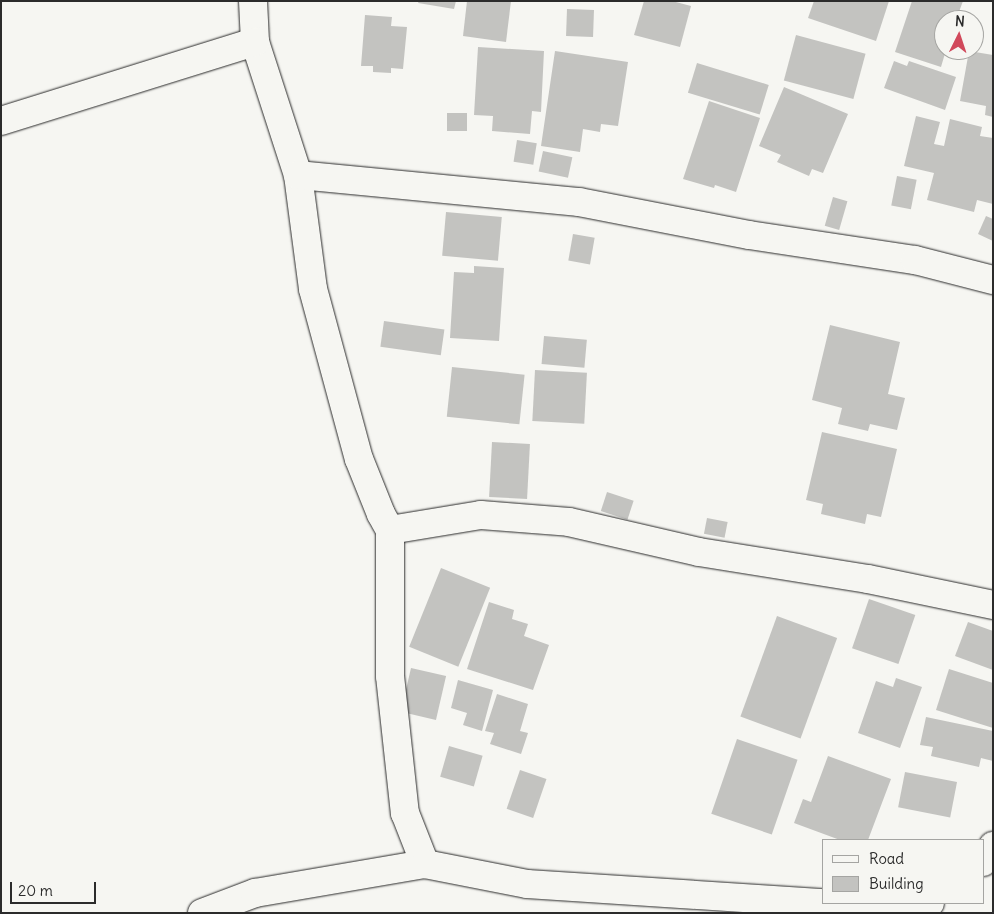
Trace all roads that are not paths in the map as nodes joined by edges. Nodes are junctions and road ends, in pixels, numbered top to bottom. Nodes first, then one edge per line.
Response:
1 (253, 1) edge
2 (255, 42) junction
3 (1, 121) edge
4 (298, 174) junction
5 (993, 280) edge
6 (390, 530) junction
7 (993, 605) edge
8 (993, 846) edge
9 (984, 860) edge
10 (425, 864) junction
11 (822, 903) edge
12 (839, 904) edge
13 (910, 904) edge
14 (202, 913) edge

1 - 2 street
2 - 3 street
2 - 4 street
4 - 5 street
4 - 6 street
6 - 7 street
6 - 10 street
8 - 9 street
10 - 11 street
10 - 14 street
12 - 13 street

